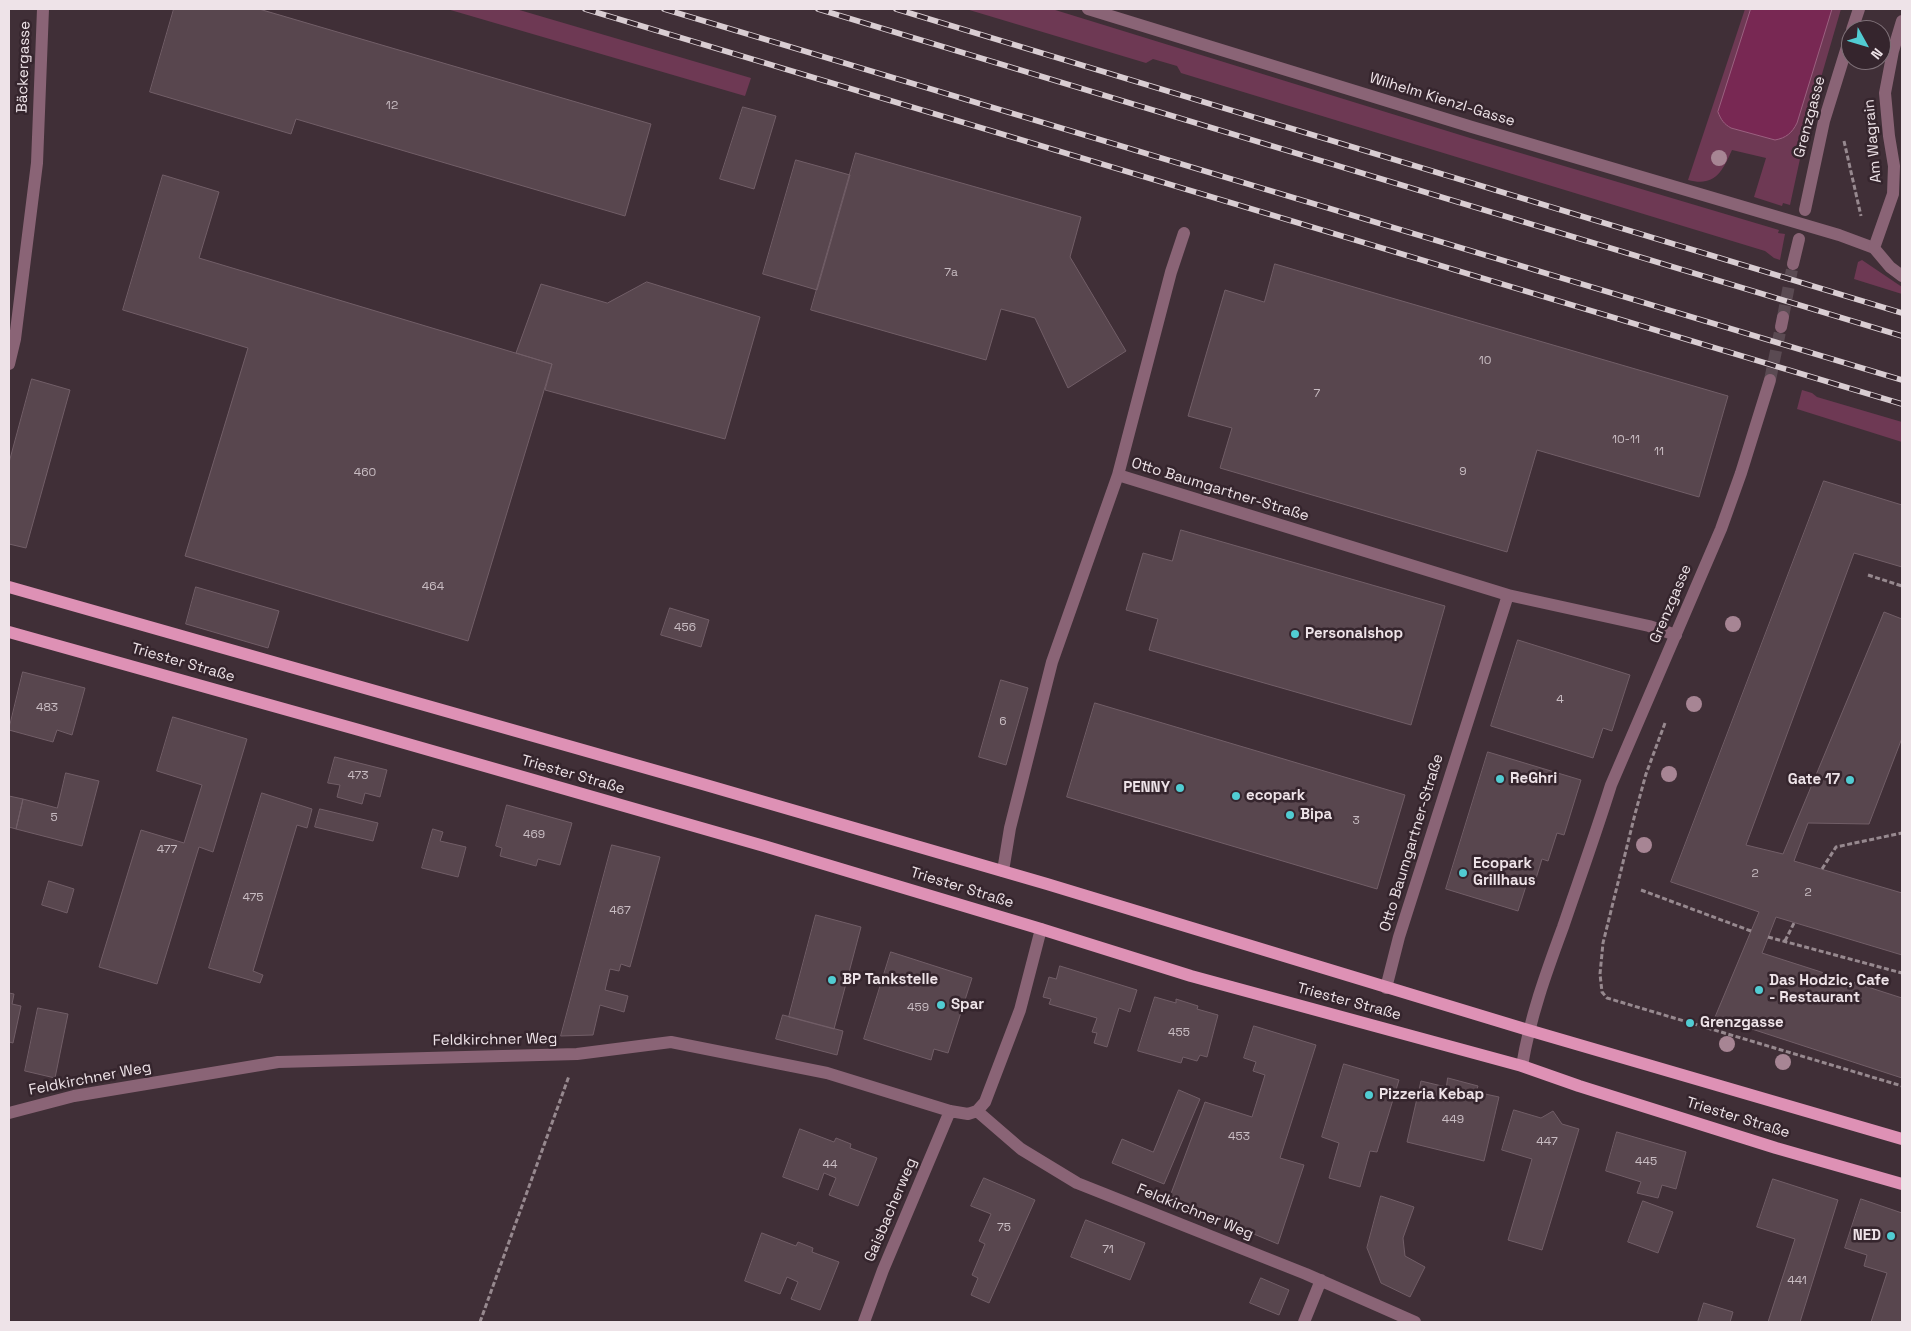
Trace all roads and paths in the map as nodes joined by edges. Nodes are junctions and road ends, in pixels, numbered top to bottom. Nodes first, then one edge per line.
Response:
1 (43, 9) edge
2 (1088, 9) edge
3 (1902, 21) edge
4 (1841, 66) edge
5 (1842, 136) dead end
6 (1805, 210) dead end
7 (1860, 213) dead end
8 (1184, 233) dead end
9 (1799, 238) dead end
10 (1874, 248) junction
11 (1794, 264) tunnel mouth
12 (1902, 276) edge
13 (9, 364) edge
14 (1770, 380) tunnel mouth
15 (1118, 476) junction
16 (1868, 575) dead end
17 (1902, 586) edge
18 (9, 587) edge
19 (1508, 594) junction
20 (9, 632) edge
21 (1676, 635) junction
22 (1668, 716) dead end
23 (1902, 834) edge
24 (1822, 869) dead end
25 (1003, 872) junction
26 (1641, 890) dead end
27 (1794, 923) dead end
28 (1041, 928) junction
29 (1751, 931) dead end
30 (1768, 936) dead end
31 (1785, 941) junction
32 (1902, 973) edge
33 (1386, 988) junction
34 (1528, 1030) junction
35 (577, 1054) junction
36 (1522, 1066) junction
37 (1902, 1086) edge
38 (950, 1111) junction
39 (977, 1111) junction
40 (9, 1113) edge
41 (1902, 1139) edge
42 (1902, 1184) edge
43 (1321, 1280) junction
44 (480, 1322) edge
45 (864, 1322) edge
46 (1304, 1322) edge
47 (1415, 1322) edge

1 - 13 street, Bäckergasse
2 - 10 street, Wilhelm Kienzl-Gasse
3 - 10 street, Am Wagrain
4 - 6 street, Grenzgasse
5 - 7 path
8 - 15 street
9 - 11 street
10 - 12 street
14 - 21 street, Grenzgasse
15 - 19 street, Otto Baumgartner-Straße
15 - 25 street, Otto Baumgartner-Straße
16 - 17 path
18 - 25 main road, Triester Straße
19 - 21 street, Otto Baumgartner-Straße
19 - 33 street, Otto Baumgartner-Straße
20 - 28 main road, Triester Straße
21 - 34 street, Grenzgasse
22 - 37 path
23 - 24 path
25 - 33 main road, Triester Straße
26 - 29 path
27 - 31 path
28 - 36 main road, Triester Straße
28 - 39 street
30 - 31 path
31 - 32 path
33 - 34 main road, Triester Straße
34 - 36 street, Grenzgasse
34 - 41 main road, Triester Straße
35 - 38 street, Feldkirchner Weg
35 - 40 street, Feldkirchner Weg
35 - 44 path
36 - 42 main road, Triester Straße
38 - 39 street, Feldkirchner Weg
38 - 45 street, Gaisbacherweg
39 - 43 street, Feldkirchner Weg
43 - 46 street
43 - 47 street, Feldkirchner Weg

